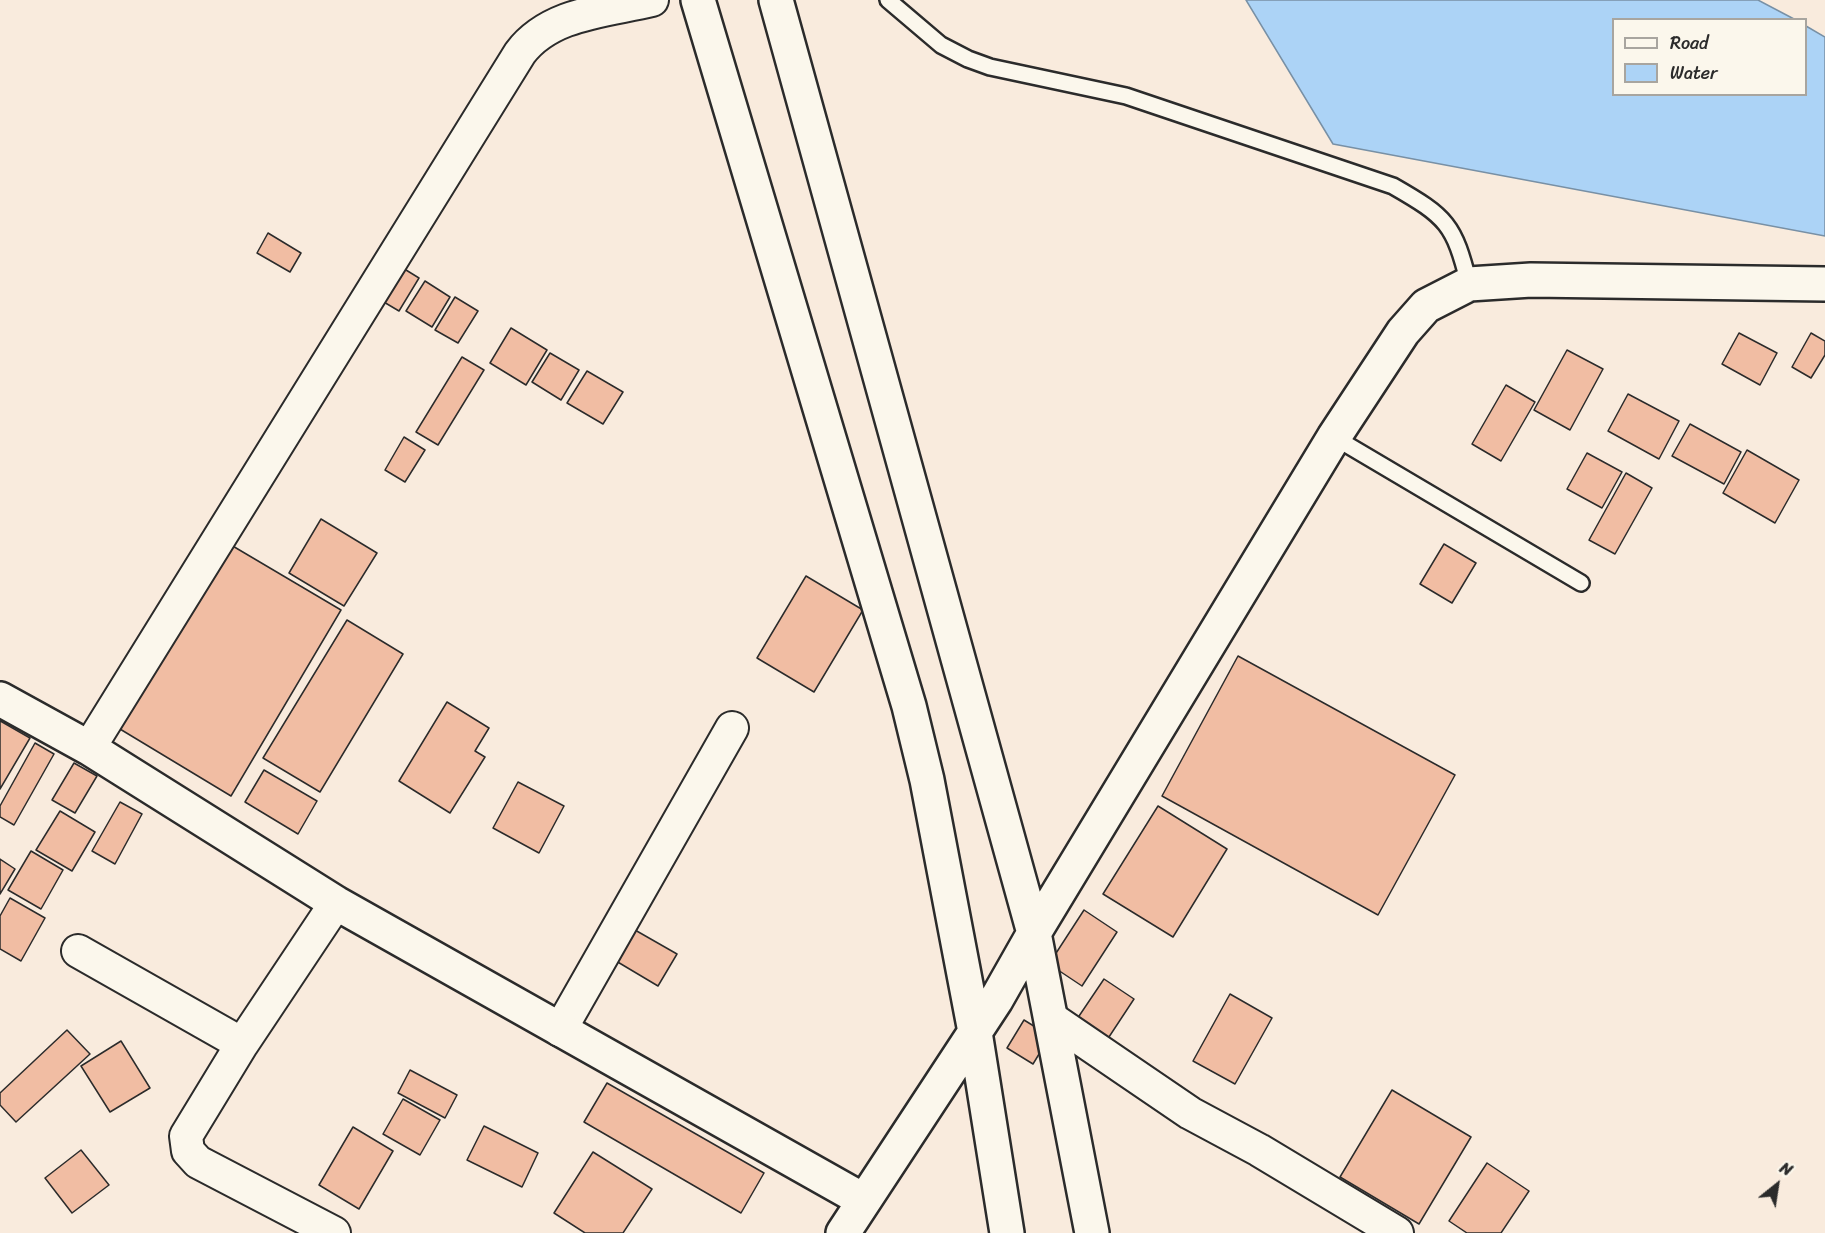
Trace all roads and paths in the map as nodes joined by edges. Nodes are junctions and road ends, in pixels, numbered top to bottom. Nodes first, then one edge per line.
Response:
1 (652, 0) edge
2 (698, 0) edge
3 (776, 0) edge
4 (888, 0) edge
5 (1469, 284) junction
6 (1825, 284) edge
7 (1334, 437) junction
8 (1581, 583) dead end
9 (0, 699) edge
10 (732, 728) dead end
11 (89, 748) junction
12 (336, 903) junction
13 (1034, 933) junction
14 (78, 951) dead end
15 (1052, 1019) junction
16 (560, 1029) junction
17 (975, 1032) junction
18 (242, 1044) junction
19 (863, 1200) junction
20 (334, 1233) edge
21 (843, 1233) edge
22 (1007, 1233) edge
23 (1092, 1233) edge
24 (1397, 1233) edge

1 - 11 street
2 - 17 street
3 - 13 street
4 - 5 lane
5 - 6 street
5 - 7 street
7 - 8 lane
7 - 13 street
9 - 11 street
10 - 16 street
11 - 12 street
12 - 16 street
12 - 18 street
13 - 15 street
13 - 17 street
14 - 18 street
15 - 23 street
15 - 24 street
16 - 19 street
17 - 19 street
17 - 22 street
18 - 20 street
19 - 21 street

